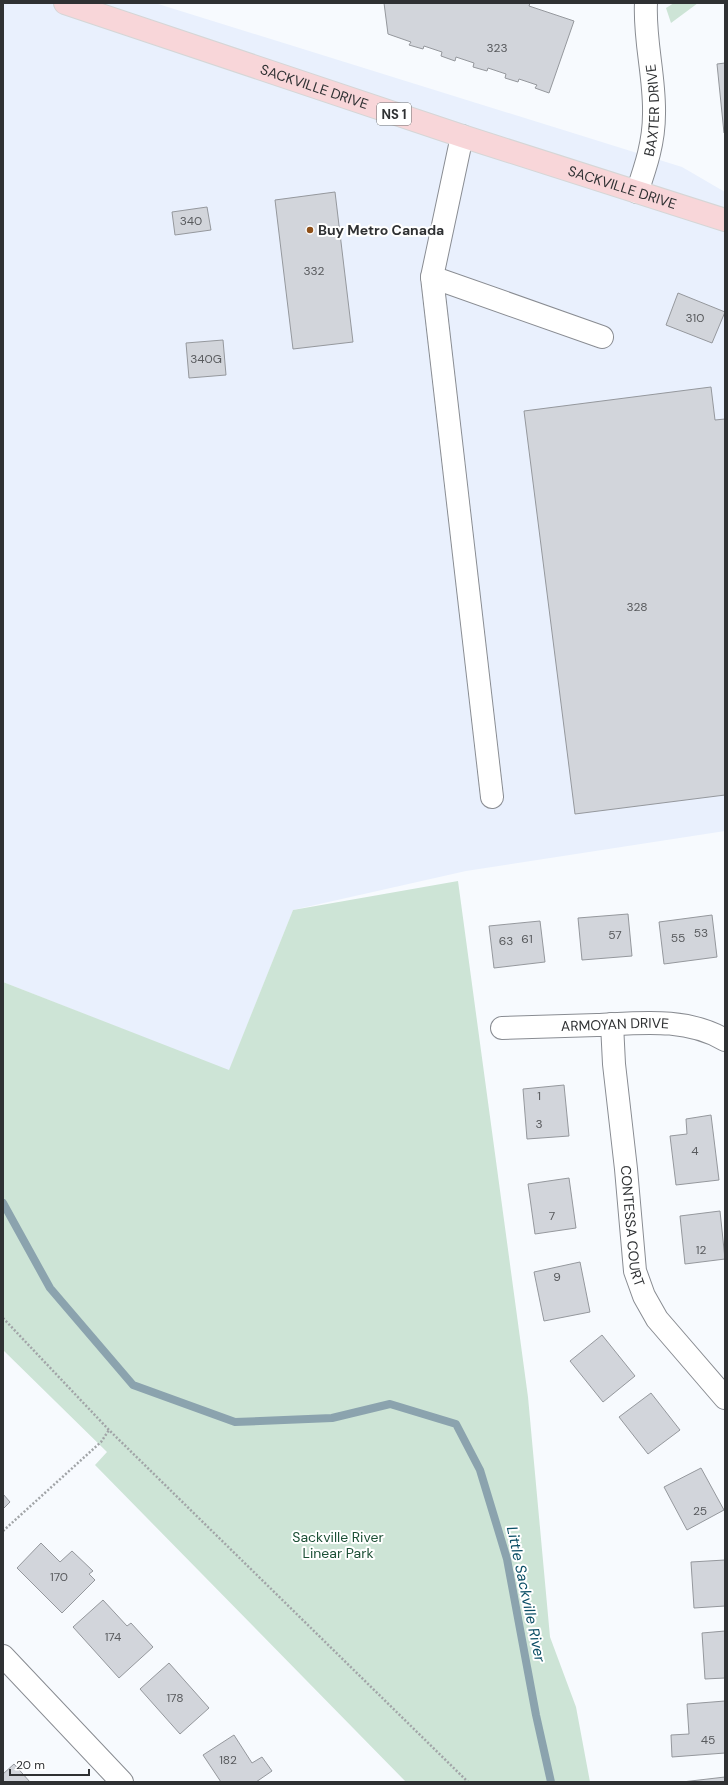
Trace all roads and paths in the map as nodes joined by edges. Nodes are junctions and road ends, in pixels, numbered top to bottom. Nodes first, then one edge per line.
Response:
1 (65, 3) edge
2 (646, 3) edge
3 (462, 136) junction
4 (637, 192) junction
5 (725, 220) edge
6 (432, 277) junction
7 (602, 337) dead end
8 (492, 797) dead end
9 (612, 1024) junction
10 (502, 1028) dead end
11 (725, 1040) edge
12 (3, 1318) edge
13 (725, 1398) edge
14 (109, 1430) junction
15 (3, 1531) edge
16 (3, 1656) edge
17 (122, 1782) edge
18 (468, 1782) edge

1 - 3 main road, SACKVILLE DRIVE / NS 1
2 - 4 street, BAXTER DRIVE
3 - 4 main road, SACKVILLE DRIVE / NS 1
3 - 6 street
4 - 5 main road, SACKVILLE DRIVE / NS 1
6 - 7 street
6 - 8 street
9 - 10 street, ARMOYAN DRIVE
9 - 11 street, ARMOYAN DRIVE
9 - 13 street, CONTESSA COURT
12 - 14 path
14 - 15 path
14 - 18 path
16 - 17 street

